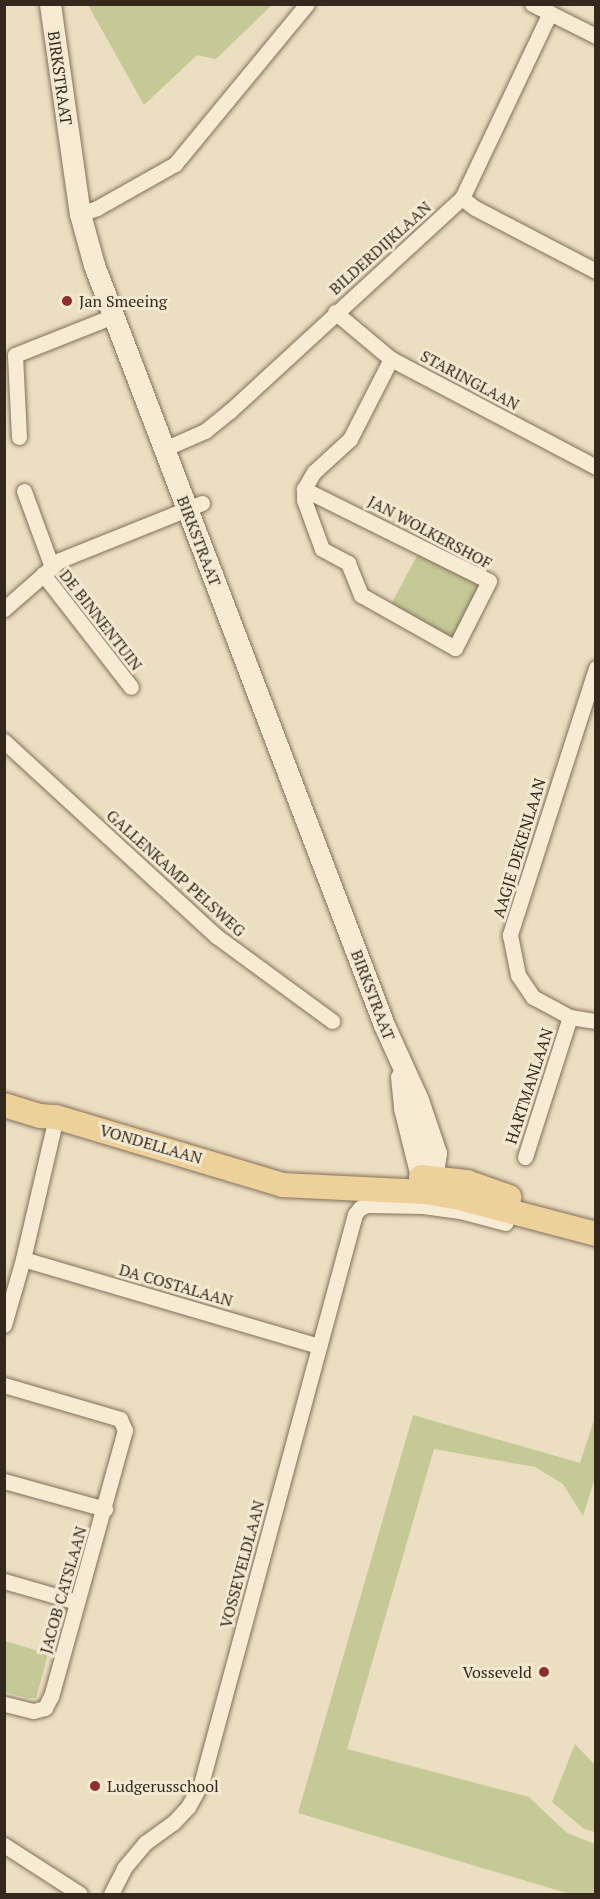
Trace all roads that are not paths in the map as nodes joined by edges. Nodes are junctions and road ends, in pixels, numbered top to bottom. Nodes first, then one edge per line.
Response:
1 (50, 4) edge
2 (307, 4) edge
3 (532, 4) edge
4 (550, 13) junction
5 (596, 36) edge
6 (462, 198) junction
7 (80, 214) junction
8 (596, 271) edge
9 (335, 312) junction
10 (113, 316) junction
11 (391, 358) junction
12 (19, 437) dead end
13 (164, 449) junction
14 (596, 466) edge
15 (304, 489) junction
16 (24, 491) dead end
17 (195, 506) junction
18 (47, 570) junction
19 (4, 609) edge
20 (596, 668) edge
21 (131, 687) dead end
22 (4, 741) edge
23 (570, 1017) junction
24 (332, 1021) dead end
25 (596, 1021) edge
26 (4, 1094) edge
27 (4, 1105) edge
28 (56, 1116) junction
29 (525, 1157) dead end
30 (426, 1182) junction
31 (505, 1223) dead end
32 (596, 1234) edge
33 (23, 1259) junction
34 (4, 1325) edge
35 (319, 1346) junction
36 (4, 1384) edge
37 (4, 1480) edge
38 (105, 1509) junction
39 (4, 1581) edge
40 (77, 1602) junction
41 (4, 1704) edge
42 (4, 1845) edge
43 (80, 1894) edge
44 (111, 1894) edge

1 - 7 main road, BIRKSTRAAT
2 - 7 street
3 - 4 street
4 - 5 street
4 - 6 street, BILDERDIJKLAAN
6 - 8 street
6 - 9 street, BILDERDIJKLAAN
7 - 10 main road, BIRKSTRAAT
9 - 11 street, STARINGLAAN
9 - 13 street, BILDERDIJKLAAN
10 - 12 street
10 - 13 main road, BIRKSTRAAT
11 - 14 street, STARINGLAAN
11 - 15 street
13 - 17 main road, BIRKSTRAAT
15 - 15 street, JAN WOLKERSHOF
16 - 18 street, DE BINNENTUIN
17 - 18 street, DE BINNENTUIN
17 - 30 main road, BIRKSTRAAT
18 - 19 street, DE BINNENTUIN
18 - 21 street, DE BINNENTUIN
20 - 23 street, AAGJE DEKENLAAN
22 - 24 street, GALLENKAMP PELSWEG
23 - 25 street, HARTMANLAAN
23 - 29 street, HARTMANLAAN
26 - 28 main road, VONDELLAAN
27 - 28 main road, VONDELLAAN
28 - 30 main road, VONDELLAAN
28 - 33 street
30 - 32 main road
31 - 35 street, VOSSEVELDLAAN
33 - 34 street
33 - 35 street, DA COSTALAAN
35 - 44 street, VOSSEVELDLAAN
36 - 38 street, JACOB CATSLAAN
37 - 38 street
38 - 40 street, JACOB CATSLAAN
39 - 40 street
40 - 41 street, JACOB CATSLAAN
42 - 43 street

